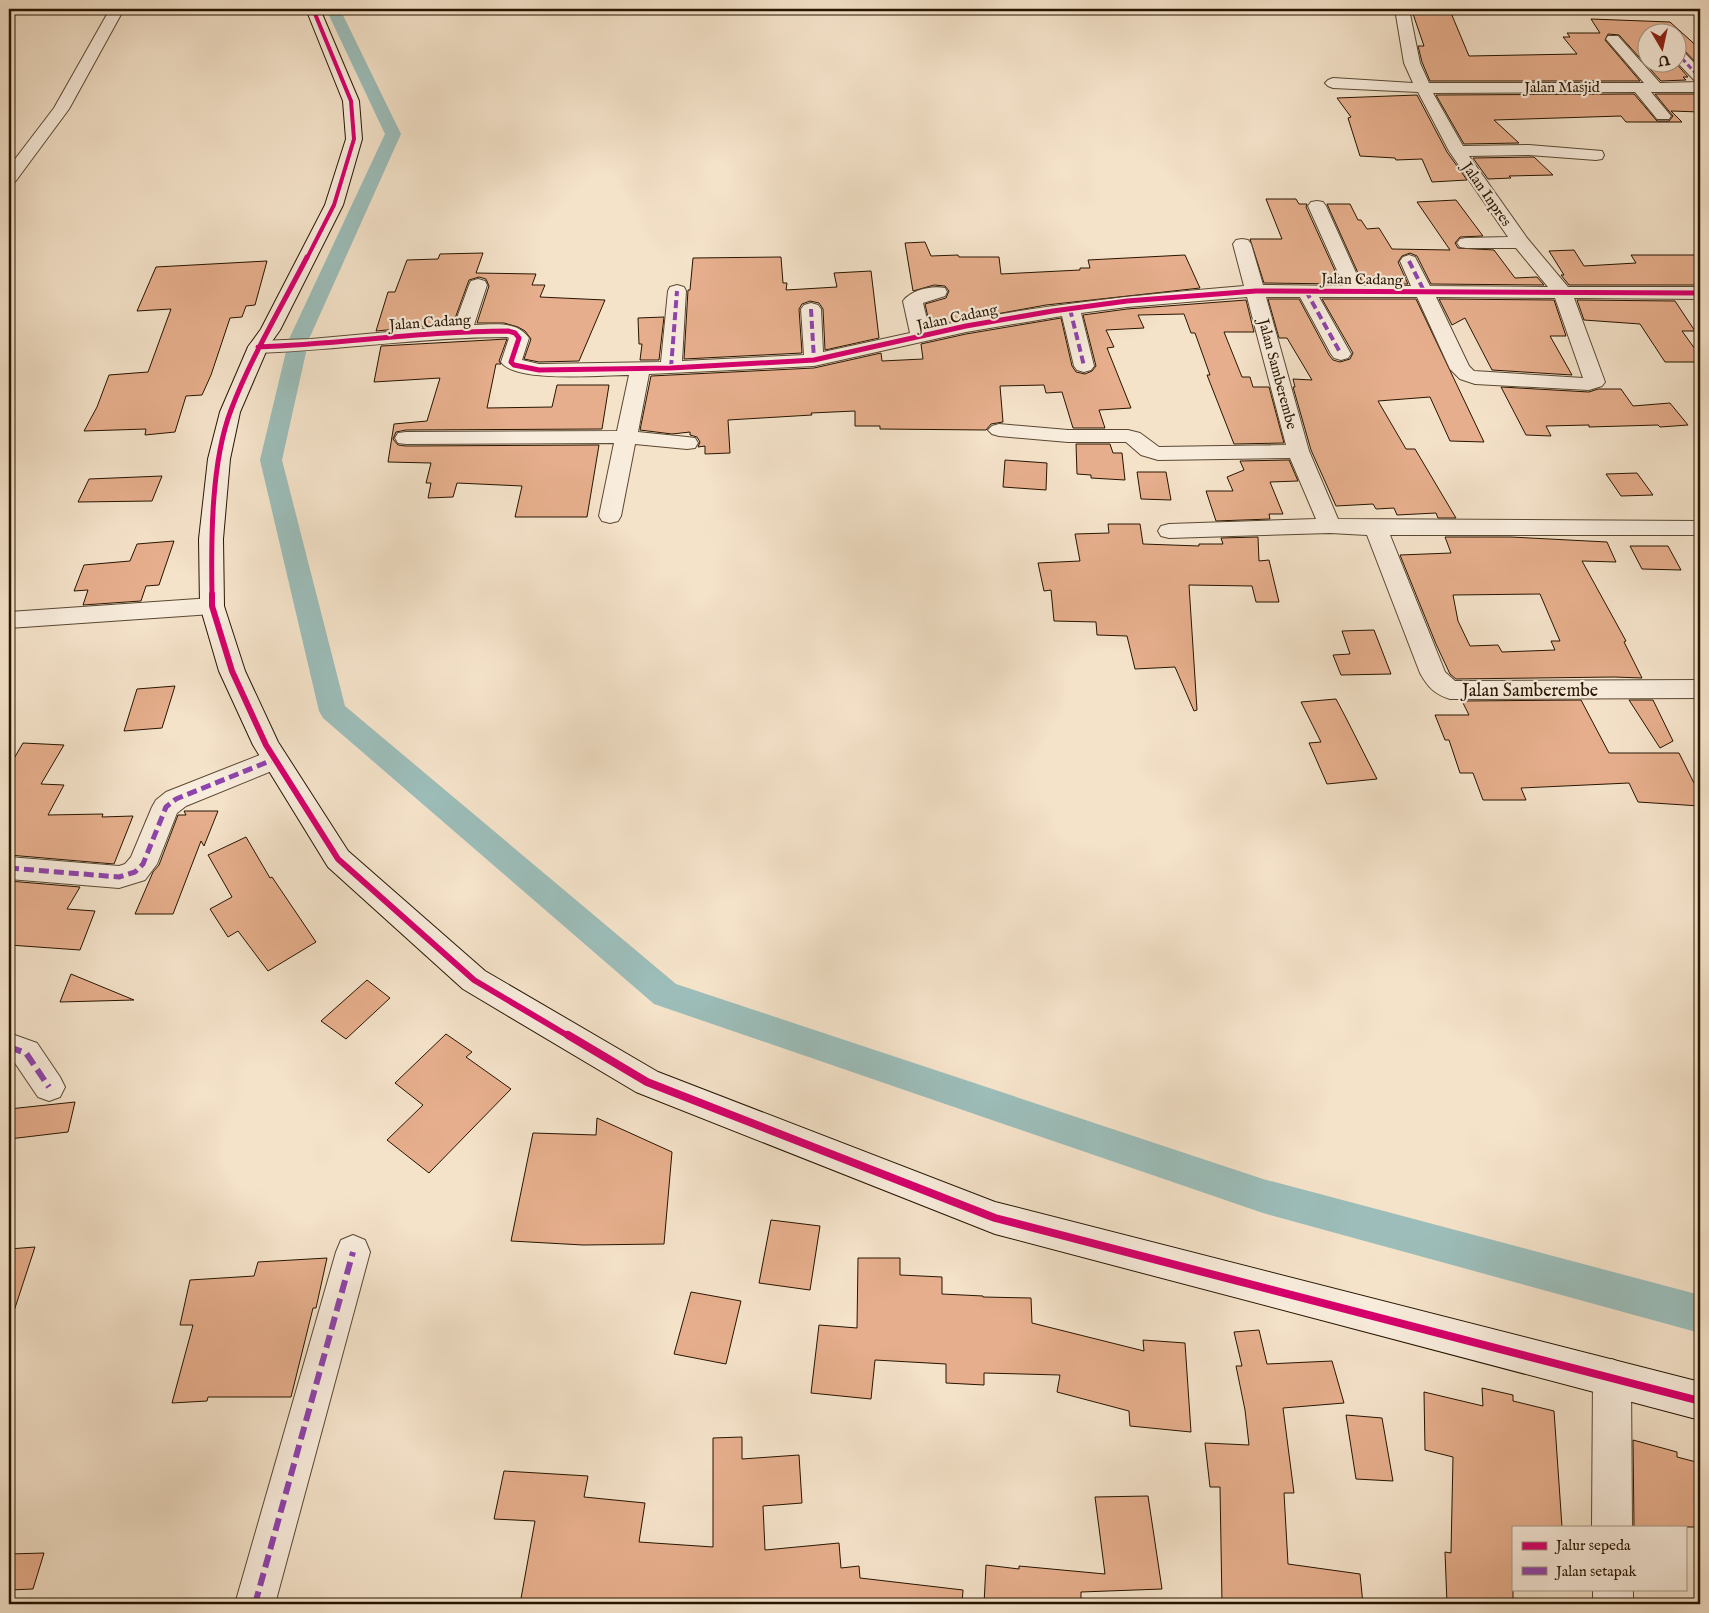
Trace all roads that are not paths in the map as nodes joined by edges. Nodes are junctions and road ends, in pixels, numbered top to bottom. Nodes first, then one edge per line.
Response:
1 (117, 9) edge
2 (312, 9) edge
3 (1402, 9) edge
4 (1613, 39) dead end
5 (1686, 63) edge
6 (1700, 78) edge
7 (1333, 83) dead end
8 (1700, 86) edge
9 (1639, 87) junction
10 (1656, 87) junction
11 (1423, 88) junction
12 (1663, 116) dead end
13 (1457, 151) junction
14 (1596, 155) dead end
15 (9, 178) edge
16 (1317, 206) dead end
17 (1521, 242) junction
18 (1466, 243) dead end
19 (1242, 244) dead end
20 (1409, 261) dead end
21 (478, 285) dead end
22 (1306, 290) junction
23 (1355, 290) junction
24 (678, 291) dead end
25 (1256, 291) junction
26 (938, 292) dead end
27 (1562, 292) junction
28 (1425, 293) junction
29 (1700, 293) edge
30 (811, 309) dead end
31 (1070, 309) junction
32 (462, 331) junction
33 (921, 337) junction
34 (268, 346) junction
35 (1341, 354) dead end
36 (814, 360) junction
37 (1084, 366) dead end
38 (671, 368) junction
39 (640, 369) junction
40 (999, 430) dead end
41 (627, 437) junction
42 (406, 438) dead end
43 (687, 443) dead end
44 (1298, 451) junction
45 (610, 516) dead end
46 (1330, 526) junction
47 (1376, 528) junction
48 (1700, 528) edge
49 (1170, 531) dead end
50 (212, 606) junction
51 (9, 620) edge
52 (1700, 689) edge
53 (275, 759) junction
54 (9, 868) edge
55 (9, 1047) edge
56 (49, 1087) dead end
57 (353, 1252) dead end
58 (1612, 1378) junction
59 (1700, 1401) edge
60 (1612, 1526) edge
61 (1613, 1590) edge
62 (255, 1604) edge
63 (1613, 1604) edge

1 - 15 street
2 - 34 street
3 - 11 street, Jalan Inpres
4 - 10 street
5 - 6 street
7 - 11 street, Jalan Masjid
8 - 10 street, Jalan Masjid
9 - 10 street, Jalan Masjid
9 - 11 street, Jalan Masjid
9 - 12 street
11 - 13 street, Jalan Inpres
13 - 14 street
13 - 17 street, Jalan Inpres
16 - 23 street
17 - 18 street
17 - 27 street, Jalan Inpres
19 - 25 street, Jalan Samberembe
20 - 28 street
21 - 32 street
22 - 23 street, Jalan Cadang
22 - 25 street, Jalan Cadang
22 - 35 street
23 - 28 street, Jalan Cadang
24 - 38 street
25 - 31 street, Jalan Cadang
25 - 44 street, Jalan Samberembe
26 - 33 street
27 - 28 street, Jalan Cadang
27 - 28 street, Jalan Inpres
27 - 29 street, Jalan Cadang
30 - 36 street
31 - 33 street, Jalan Cadang
31 - 37 street
32 - 34 street, Jalan Cadang
32 - 39 street, Jalan Cadang
33 - 36 street, Jalan Cadang
34 - 50 street
36 - 38 street, Jalan Cadang
38 - 39 street, Jalan Cadang
39 - 41 street
40 - 44 street
41 - 42 street
41 - 43 street
41 - 45 street
44 - 46 street, Jalan Samberembe
46 - 47 street
46 - 49 street
47 - 48 street
47 - 52 street, Jalan Samberembe
50 - 51 street
50 - 53 street
53 - 54 street
53 - 58 street
55 - 56 street
57 - 62 street
58 - 59 street
58 - 60 street
61 - 63 street

